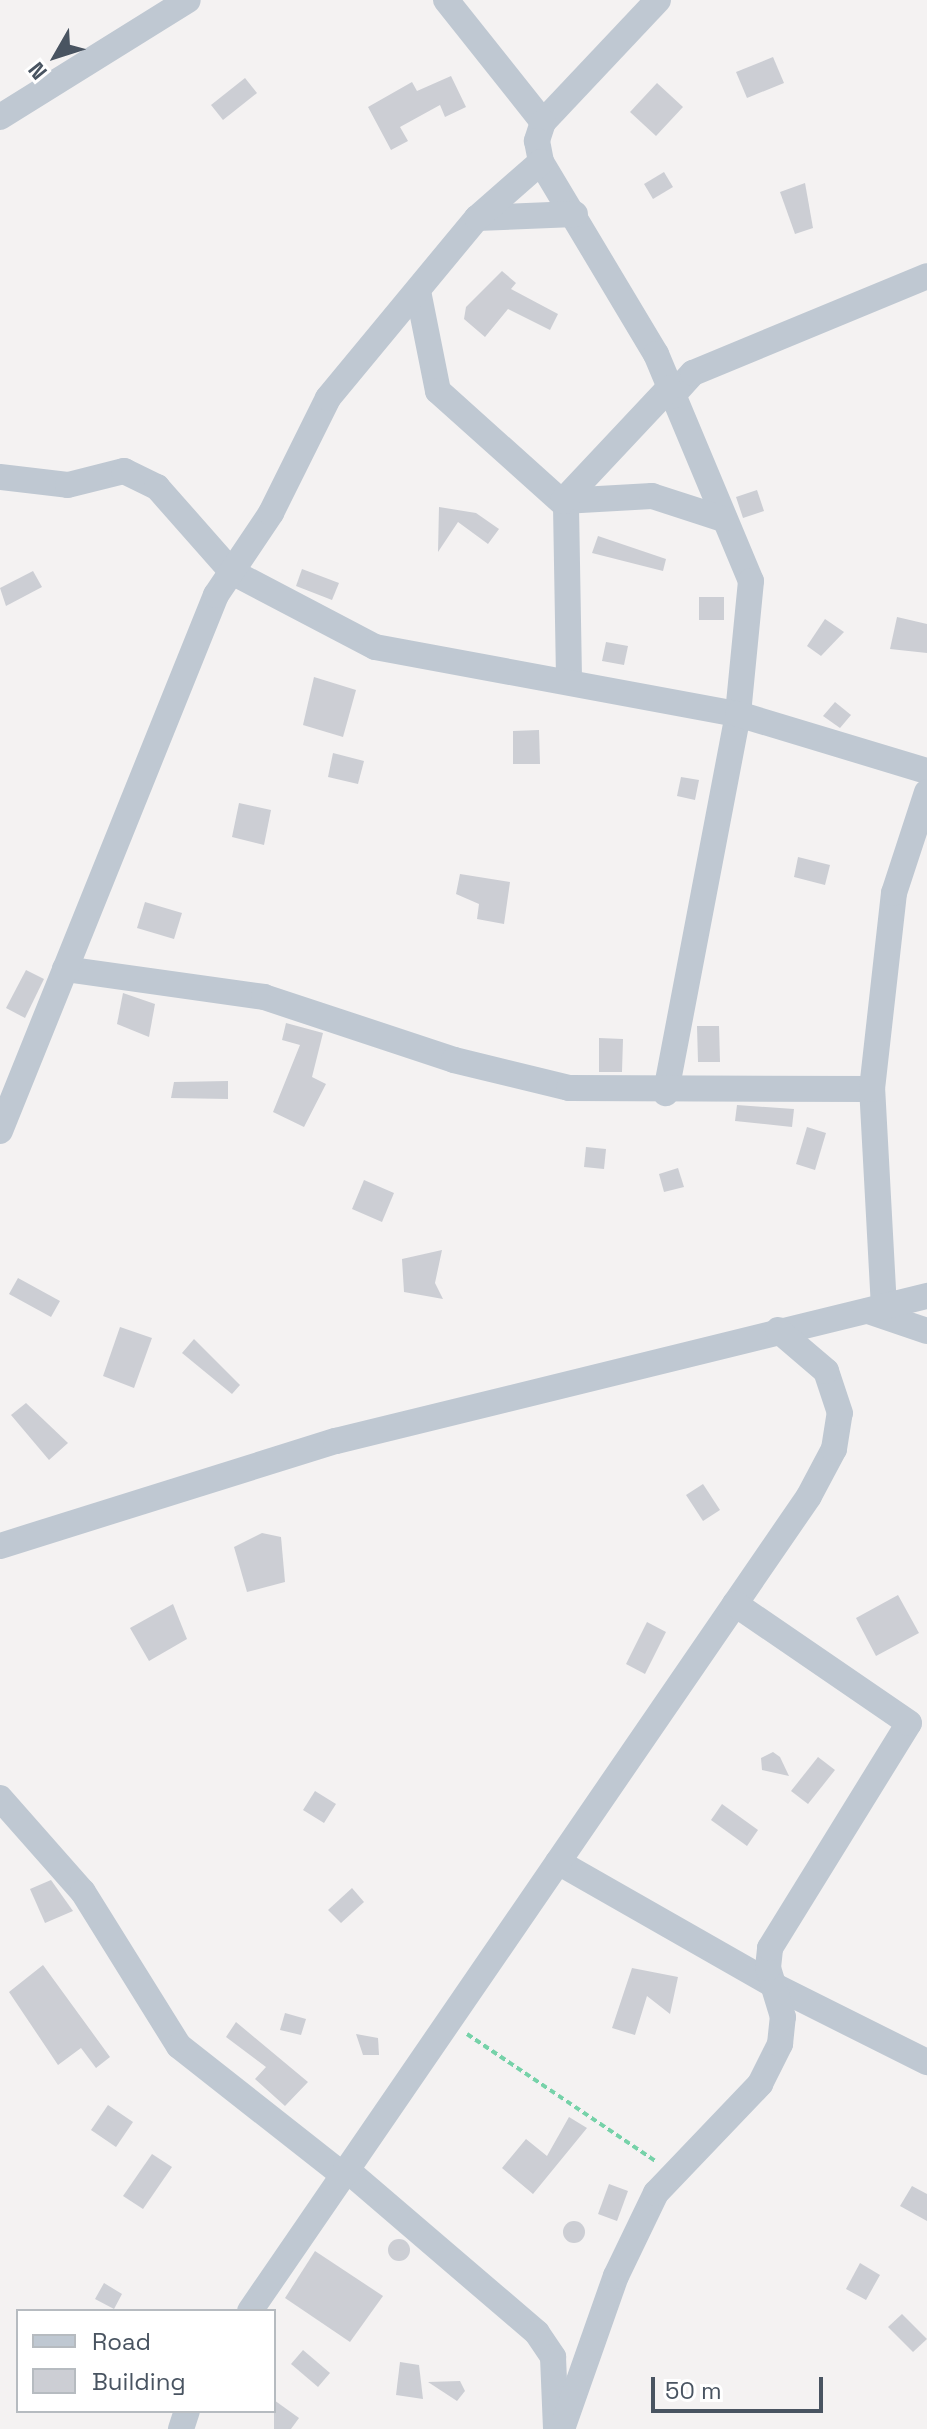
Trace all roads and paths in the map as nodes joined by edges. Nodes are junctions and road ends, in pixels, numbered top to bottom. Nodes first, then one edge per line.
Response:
1 (188, 0) edge
2 (446, 0) edge
3 (658, 0) edge
4 (0, 117) edge
5 (543, 122) junction
6 (541, 162) junction
7 (575, 214) junction
8 (477, 218) junction
9 (927, 276) edge
10 (418, 291) junction
11 (656, 354) junction
12 (693, 373) junction
13 (670, 392) junction
14 (0, 477) edge
15 (563, 501) junction
16 (723, 519) junction
17 (232, 572) junction
18 (569, 677) junction
19 (738, 714) junction
20 (927, 771) edge
21 (927, 792) edge
22 (65, 969) junction
23 (872, 1089) junction
24 (666, 1093) junction
25 (0, 1131) edge
26 (927, 1296) edge
27 (876, 1309) junction
28 (778, 1330) junction
29 (927, 1331) edge
30 (0, 1546) edge
31 (735, 1604) junction
32 (918, 1730) edge
33 (0, 1798) edge
34 (558, 1862) junction
35 (775, 1986) junction
36 (448, 2021) junction
37 (927, 2062) edge
38 (345, 2173) junction
39 (673, 2174) junction
40 (251, 2309) edge
41 (559, 2429) edge

1 - 4 street
2 - 5 street
3 - 5 street
5 - 6 street
6 - 7 street
6 - 8 street
7 - 8 street
7 - 11 street
8 - 10 street
9 - 12 street
10 - 15 street
10 - 17 street
11 - 12 street
11 - 13 street
12 - 13 street
13 - 15 street
13 - 16 street
14 - 17 street
15 - 16 street
15 - 18 street
16 - 19 street
17 - 18 street
17 - 22 street
18 - 19 street
19 - 20 street
19 - 24 street
21 - 23 street
22 - 24 street
22 - 25 street
23 - 24 street
23 - 27 street
26 - 27 street
27 - 28 street
27 - 29 street
28 - 30 street
28 - 31 street
31 - 32 street
31 - 34 street
32 - 35 street
33 - 38 street
34 - 35 street
34 - 36 street
35 - 37 street
35 - 39 street
36 - 38 street
36 - 39 path
38 - 40 street
38 - 41 street
39 - 41 street

